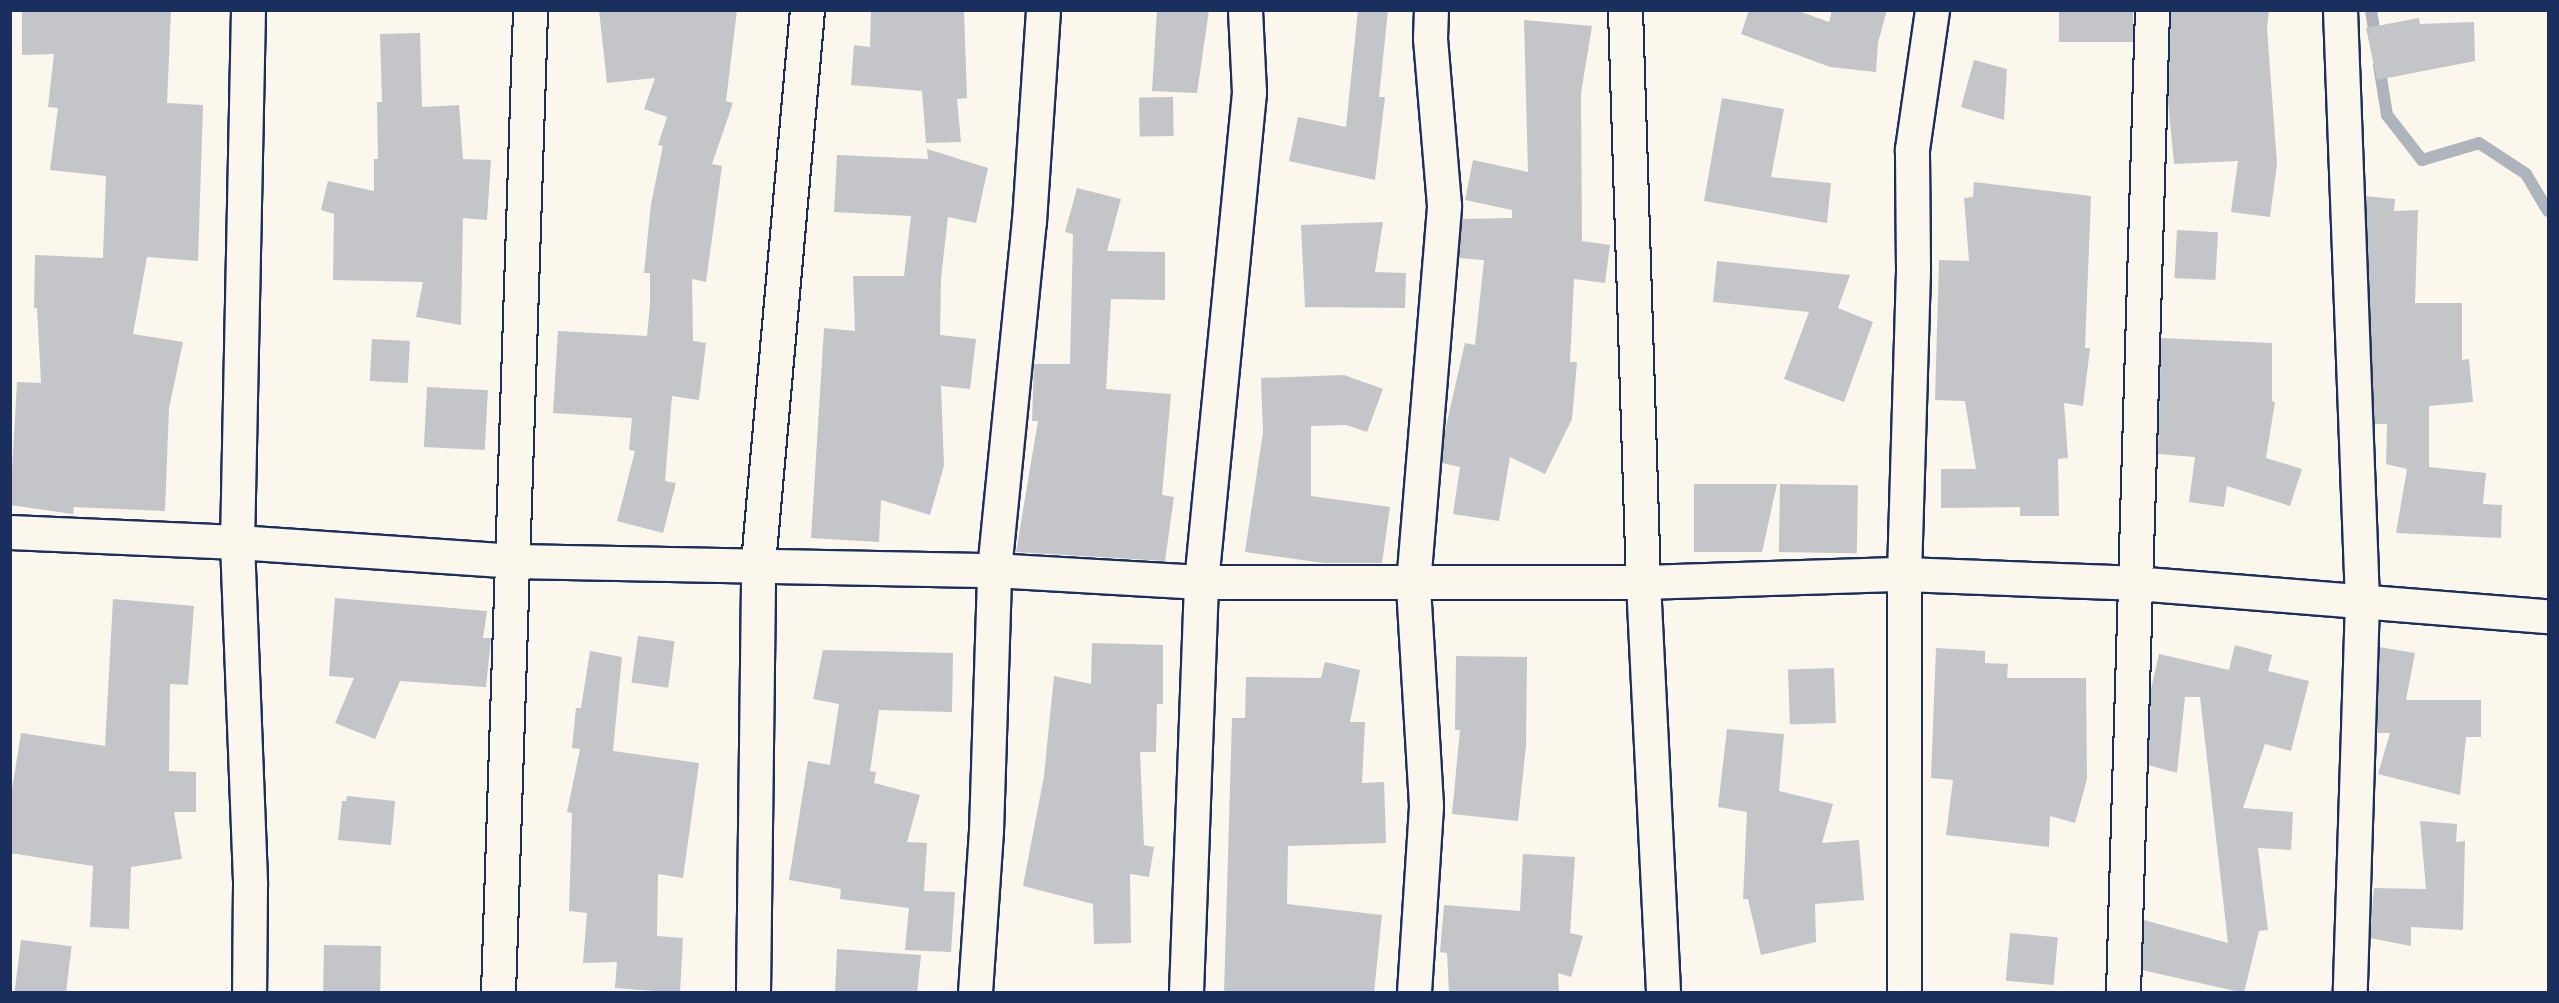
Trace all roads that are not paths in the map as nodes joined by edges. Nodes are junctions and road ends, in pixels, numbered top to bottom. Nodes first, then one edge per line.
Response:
1 (248, 10) edge
2 (530, 10) edge
3 (807, 10) edge
4 (1043, 10) edge
5 (1245, 10) edge
6 (1431, 10) edge
7 (1625, 10) edge
8 (1932, 10) edge
9 (2152, 10) edge
10 (2340, 10) edge
11 (10, 531) edge
12 (237, 542) junction
13 (513, 561) junction
14 (758, 563) junction
15 (994, 570) junction
16 (1904, 574) junction
17 (1201, 582) junction
18 (1642, 582) junction
19 (2134, 583) junction
20 (1413, 584) junction
21 (2362, 601) junction
22 (2548, 616) edge
23 (249, 993) edge
24 (498, 993) edge
25 (753, 993) edge
26 (975, 993) edge
27 (1186, 993) edge
28 (1414, 993) edge
29 (1663, 993) edge
30 (1904, 993) edge
31 (2123, 993) edge
32 (2350, 993) edge

1 - 12 street
2 - 13 street
3 - 14 street
4 - 15 street
5 - 17 street
6 - 20 street
7 - 18 street
8 - 16 street
9 - 19 street
10 - 21 street
11 - 12 street
12 - 13 street
12 - 23 street
13 - 14 street
13 - 24 street
14 - 15 street
14 - 25 street
15 - 17 street
15 - 26 street
16 - 18 street
16 - 19 street
16 - 30 street
17 - 20 street
17 - 27 street
18 - 20 street
18 - 29 street
19 - 21 street
19 - 31 street
20 - 28 street
21 - 22 street
21 - 32 street

